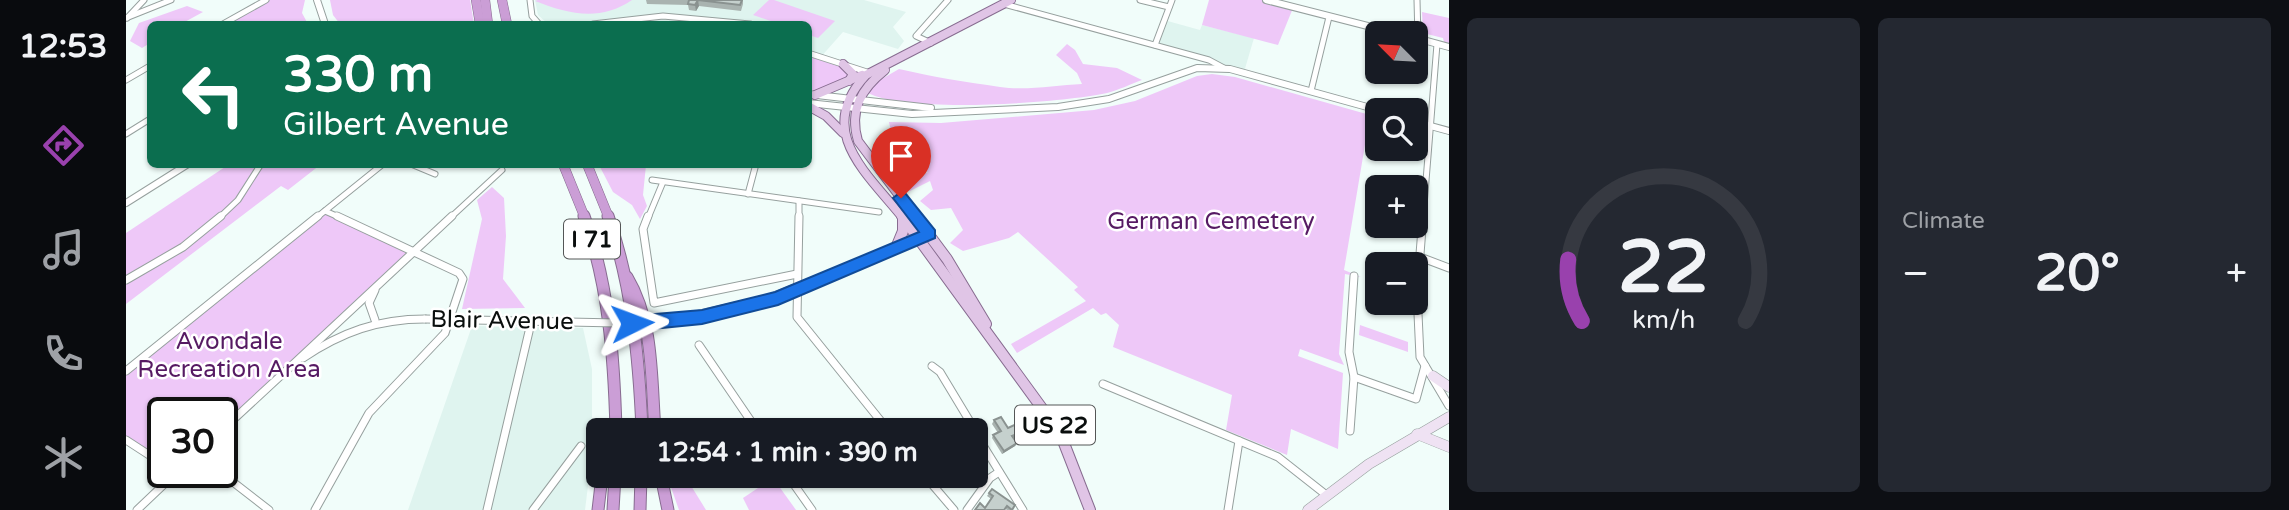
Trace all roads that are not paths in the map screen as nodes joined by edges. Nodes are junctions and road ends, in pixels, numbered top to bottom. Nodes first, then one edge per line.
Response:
1 (144, 0) edge
2 (171, 0) edge
3 (266, 0) edge
4 (317, 0) edge
5 (476, 0) edge
6 (485, 0) edge
7 (502, 0) edge
8 (530, 0) edge
9 (948, 0) edge
10 (1140, 0) edge
11 (1172, 0) edge
12 (1417, 0) edge
13 (1271, 1) edge
14 (1007, 2) edge
15 (1169, 7) junction
16 (319, 12) junction
17 (1329, 17) junction
18 (126, 18) edge
19 (231, 21) edge
20 (318, 21) edge
21 (324, 21) edge
22 (480, 21) edge
23 (488, 21) edge
24 (506, 21) edge
25 (536, 21) edge
26 (616, 21) edge
27 (714, 21) edge
28 (1417, 21) edge
29 (1365, 26) edge
30 (1428, 41) edge
31 (931, 43) junction
32 (1437, 44) junction
33 (1155, 45) junction
34 (1449, 47) edge
35 (812, 54) edge
36 (843, 64) junction
37 (147, 68) edge
38 (1224, 68) junction
39 (873, 72) junction
40 (126, 80) edge
41 (849, 81) junction
42 (1311, 91) junction
43 (812, 95) edge
44 (852, 103) junction
45 (812, 104) edge
46 (1365, 106) edge
47 (812, 107) edge
48 (147, 121) edge
49 (1428, 125) edge
50 (1431, 126) junction
51 (1449, 131) edge
52 (126, 134) edge
53 (844, 134) junction
54 (182, 168) edge
55 (259, 168) edge
56 (378, 168) edge
57 (421, 168) edge
58 (565, 168) edge
59 (589, 168) edge
60 (755, 168) edge
61 (502, 170) dead end
62 (435, 174) dead end
63 (652, 180) dead end
64 (663, 182) junction
65 (748, 194) junction
66 (799, 201) junction
67 (126, 203) edge
68 (325, 211) junction
69 (879, 212) dead end
70 (903, 217) junction
71 (924, 236) junction
72 (896, 248) junction
73 (415, 252) junction
74 (1420, 252) edge
75 (1428, 260) edge
76 (1449, 268) edge
77 (797, 274) junction
78 (625, 275) junction
79 (1354, 276) dead end
80 (126, 280) edge
81 (379, 284) junction
82 (796, 291) junction
83 (1418, 315) edge
84 (375, 320) junction
85 (531, 323) dead end
86 (699, 345) dead end
87 (932, 366) dead end
88 (1425, 366) junction
89 (288, 369) junction
90 (126, 372) edge
91 (1433, 376) junction
92 (1354, 377) junction
93 (1103, 384) dead end
94 (1449, 387) edge
95 (1449, 406) edge
96 (238, 415) edge
97 (1449, 417) edge
98 (616, 418) edge
99 (641, 418) edge
100 (654, 418) edge
101 (749, 418) edge
102 (878, 418) edge
103 (968, 418) edge
104 (1350, 431) dead end
105 (1417, 434) junction
106 (126, 440) edge
107 (1239, 440) junction
108 (581, 446) dead end
109 (1449, 447) edge
110 (988, 453) edge
111 (147, 454) edge
112 (999, 472) junction
113 (238, 486) edge
114 (160, 488) edge
115 (600, 488) edge
116 (614, 488) edge
117 (641, 488) edge
118 (663, 488) edge
119 (796, 488) edge
120 (935, 488) edge
121 (1325, 494) junction
122 (137, 510) edge
123 (270, 510) edge
124 (315, 510) edge
125 (487, 510) edge
126 (533, 510) edge
127 (597, 510) edge
128 (613, 510) edge
129 (640, 510) edge
130 (668, 510) edge
131 (812, 510) edge
132 (954, 510) edge
133 (967, 510) edge
134 (1023, 510) edge
135 (1090, 510) edge
136 (1228, 510) edge
137 (1308, 510) edge

1 - 18 street
2 - 18 street
3 - 19 street
4 - 16 street
5 - 22 highway
6 - 23 highway
7 - 24 highway
8 - 25 street
9 - 31 street
10 - 15 street
11 - 15 street
12 - 28 street
13 - 17 street
14 - 31 main road
14 - 33 street
15 - 33 street
16 - 20 street
16 - 21 street
17 - 29 street
17 - 42 street
26 - 27 street
30 - 32 street
31 - 39 main road
32 - 34 street
32 - 50 street
33 - 38 street
35 - 36 street
36 - 39 street
36 - 41 main road
37 - 40 street
38 - 42 street
38 - 44 street
39 - 41 main road
39 - 44 main road
41 - 43 main road
42 - 46 street
43 - 44 street
44 - 45 street
44 - 53 main road, US 22
44 - 71 main road, US 22
47 - 53 main road
48 - 52 street
49 - 50 street
50 - 51 street
50 - 74 street
53 - 70 main road, US 22
54 - 67 street
55 - 80 street
56 - 68 street
57 - 62 street
58 - 98 highway, I 71
59 - 78 highway, I 71
60 - 65 street
61 - 73 street
63 - 64 street
64 - 65 street
64 - 77 street
65 - 66 street
66 - 69 street
66 - 77 street
68 - 73 street
68 - 90 street
70 - 71 main road, US 22
70 - 72 main road
71 - 72 street, Blair Avenue
71 - 135 main road, US 22
72 - 82 street, Blair Avenue
73 - 81 street
73 - 124 street
75 - 76 street
77 - 82 street
78 - 99 highway, I 71
78 - 100 highway
79 - 92 street
81 - 84 street
81 - 89 street
82 - 84 street, Blair Avenue, bridge
82 - 102 street
83 - 88 street
84 - 89 street, Blair Avenue
85 - 125 street
86 - 101 street
87 - 103 street
88 - 91 street
88 - 92 street
89 - 96 street, Blair Avenue
91 - 94 main road
91 - 95 street
92 - 104 street
93 - 107 street
97 - 105 main road
105 - 109 main road
105 - 121 main road
106 - 111 street
107 - 121 street
107 - 136 street
108 - 126 street
110 - 112 street
112 - 133 street
112 - 134 street
113 - 123 street
114 - 122 street
115 - 127 highway
116 - 128 highway
117 - 129 highway
118 - 130 highway
119 - 131 street
120 - 132 street
121 - 137 main road

